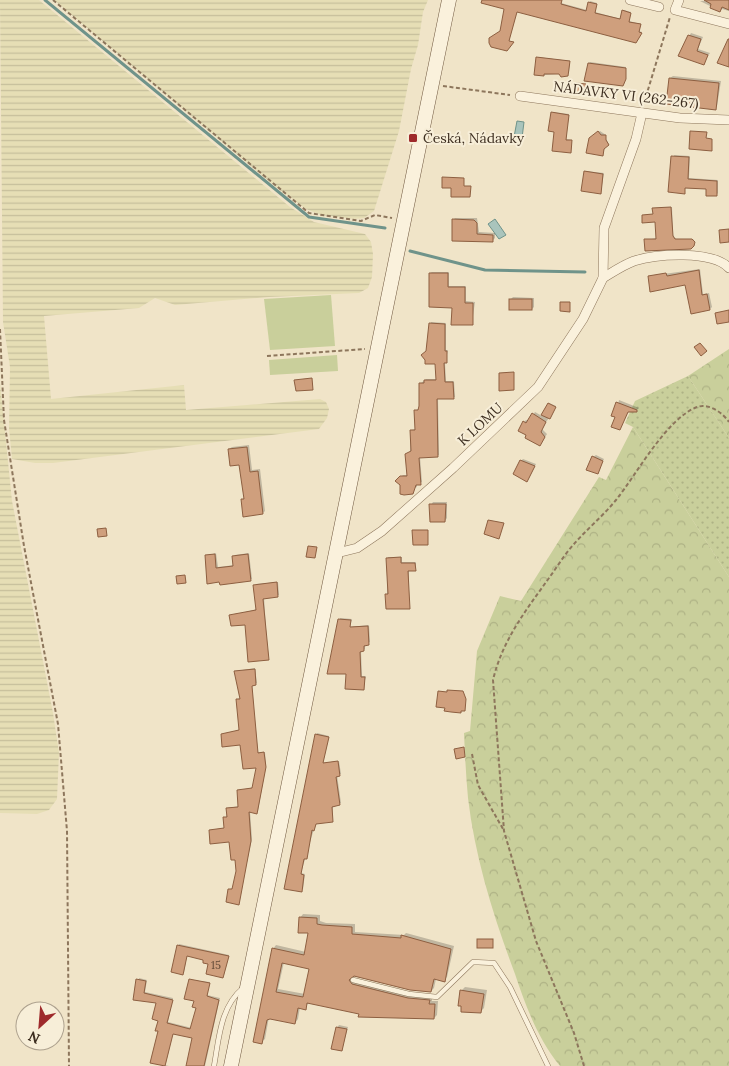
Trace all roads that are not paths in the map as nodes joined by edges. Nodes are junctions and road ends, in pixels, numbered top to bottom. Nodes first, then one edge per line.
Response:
1 (449, 0) edge
2 (630, 0) edge
3 (679, 0) edge
4 (659, 7) dead end
5 (729, 24) edge
6 (520, 96) road end
7 (642, 113) junction
8 (729, 120) edge
9 (729, 268) edge
10 (603, 278) junction
11 (337, 553) junction
12 (353, 980) dead end
13 (248, 984) junction
14 (214, 1066) edge
15 (231, 1066) edge
16 (548, 1066) edge

1 - 11 street
2 - 4 street
3 - 5 street
6 - 7 street, NÁDAVKY VI (262-267)
7 - 8 street, NÁDAVKY VI (262-267)
7 - 10 street, K LOMU
9 - 10 street
10 - 11 street, K LOMU
11 - 13 street
12 - 16 lane
13 - 14 lane
13 - 15 street

